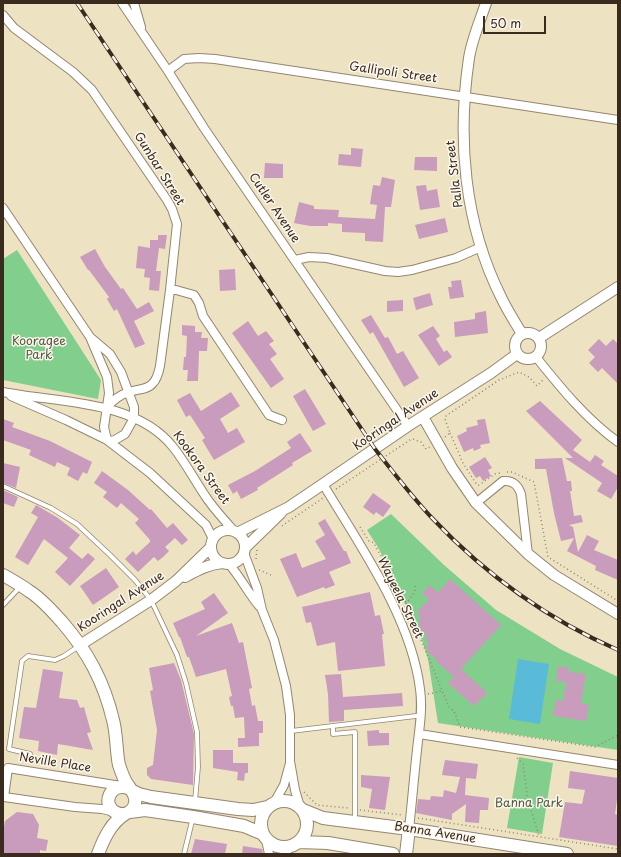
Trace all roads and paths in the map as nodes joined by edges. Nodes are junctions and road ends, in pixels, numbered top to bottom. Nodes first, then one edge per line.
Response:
1 (122, 3) edge
2 (134, 3) edge
3 (486, 3) edge
4 (3, 15) edge
5 (143, 34) junction
6 (168, 71) junction
7 (466, 96) junction
8 (618, 120) edge
9 (3, 208) edge
10 (481, 247) junction
11 (295, 260) junction
12 (618, 286) edge
13 (170, 290) junction
14 (522, 334) junction
15 (90, 337) junction
16 (539, 338) junction
17 (518, 354) junction
18 (536, 357) junction
19 (543, 380) dead end
20 (130, 392) junction
21 (4, 393) edge
22 (106, 408) junction
23 (423, 417) junction
24 (134, 418) junction
25 (282, 420) dead end
26 (408, 426) junction
27 (450, 433) junction
28 (107, 440) junction
29 (437, 442) junction
30 (618, 442) edge
31 (495, 474) dead end
32 (534, 482) dead end
33 (324, 484) junction
34 (3, 486) edge
35 (337, 488) junction
36 (333, 494) junction
37 (476, 503) junction
38 (289, 506) junction
39 (357, 523) dead end
40 (281, 527) dead end
41 (235, 532) junction
42 (212, 543) junction
43 (258, 548) dead end
44 (244, 551) junction
45 (528, 554) junction
46 (256, 560) dead end
47 (226, 563) junction
48 (257, 567) dead end
49 (3, 575) edge
50 (271, 575) dead end
51 (176, 581) junction
52 (415, 583) dead end
53 (21, 586) junction
54 (151, 600) junction
55 (618, 601) edge
56 (406, 603) junction
57 (3, 605) edge
58 (262, 610) junction
59 (407, 614) dead end
60 (618, 614) edge
61 (415, 634) dead end
62 (80, 645) junction
63 (442, 691) junction
64 (427, 694) dead end
65 (416, 716) dead end
66 (333, 726) junction
67 (291, 731) junction
68 (419, 734) junction
69 (618, 735) edge
70 (30, 754) dead end
71 (515, 757) dead end
72 (290, 761) junction
73 (618, 765) edge
74 (127, 789) junction
75 (300, 791) dead end
76 (3, 797) edge
77 (195, 803) junction
78 (271, 805) junction
79 (317, 805) dead end
80 (302, 809) junction
81 (124, 813) junction
82 (193, 817) junction
83 (418, 818) dead end
84 (355, 822) junction
85 (409, 829) junction
86 (265, 837) junction
87 (539, 837) junction
88 (291, 847) edge
89 (618, 849) edge
90 (527, 850) edge
91 (547, 853) edge
92 (98, 854) edge
93 (184, 854) edge
94 (269, 854) edge
95 (393, 854) edge
96 (406, 854) edge
97 (567, 854) edge

1 - 5 street, Cutler Avenue
2 - 5 street
3 - 7 street, Palla Street
4 - 13 street, Gunbar Street
5 - 6 street, Cutler Avenue
6 - 7 street, Gallipoli Street
6 - 11 street, Cutler Avenue
7 - 8 street, Gallipoli Street
7 - 10 street, Palla Street
9 - 15 street
10 - 11 street
10 - 14 street, Palla Street
11 - 26 street, Cutler Avenue
12 - 16 street
13 - 20 street, Gunbar Street
13 - 25 street
14 - 16 street
14 - 17 street
15 - 20 street
15 - 22 street
16 - 18 street
17 - 18 street
17 - 23 street, Kooringal Avenue
18 - 30 street
19 - 27 path
20 - 22 street, Gunbar Street
20 - 24 street
21 - 22 street, Kookora Street
21 - 28 street, Kookora Street
22 - 24 street, Kookora Street
22 - 28 street
23 - 26 street, Kooringal Avenue
23 - 29 street
24 - 28 street
24 - 41 street, Kookora Street
26 - 33 street, Kooringal Avenue
27 - 29 path
27 - 31 path
28 - 42 street, Kookora Street
29 - 35 path
29 - 37 street
32 - 55 path
33 - 36 street, Wayeela Street
33 - 38 street, Kooringal Avenue
34 - 54 lane
35 - 36 path
35 - 36 path
36 - 40 path
36 - 68 street, Wayeela Street
37 - 45 street
37 - 45 street
38 - 41 street, Kooringal Avenue
38 - 44 street, Kooringal Avenue
39 - 56 path
41 - 42 street
41 - 44 street
42 - 47 street
42 - 51 street, Kooringal Avenue
43 - 46 path
44 - 47 street
44 - 58 street
45 - 60 street
47 - 51 street, Kooringal Avenue
47 - 58 street
48 - 50 path
49 - 53 main road
51 - 54 street, Kooringal Avenue
52 - 56 path
53 - 57 lane
53 - 62 main road
54 - 62 street, Kooringal Avenue
54 - 77 lane
56 - 59 path
58 - 67 street
61 - 63 path
62 - 70 lane
62 - 74 main road
63 - 64 path
63 - 69 path
65 - 66 lane
66 - 67 lane
66 - 84 lane
67 - 72 street
68 - 73 street
68 - 85 street, Wayeela Street
71 - 87 path
72 - 78 street
72 - 80 street
74 - 76 street, Neville Place
74 - 77 main road
74 - 81 main road
74 - 81 main road
75 - 79 path
76 - 81 street, Neville Place
77 - 78 main road
77 - 82 main road
78 - 80 main road
78 - 86 main road
80 - 84 main road, Banna Avenue
80 - 88 main road
81 - 82 main road
81 - 92 main road
82 - 86 main road
82 - 93 lane
83 - 87 path
84 - 85 main road, Banna Avenue
85 - 90 main road, Banna Avenue
85 - 96 main road
86 - 88 main road
86 - 94 street
87 - 89 path
88 - 95 main road
90 - 91 main road, Banna Avenue
91 - 97 main road, Banna Avenue

